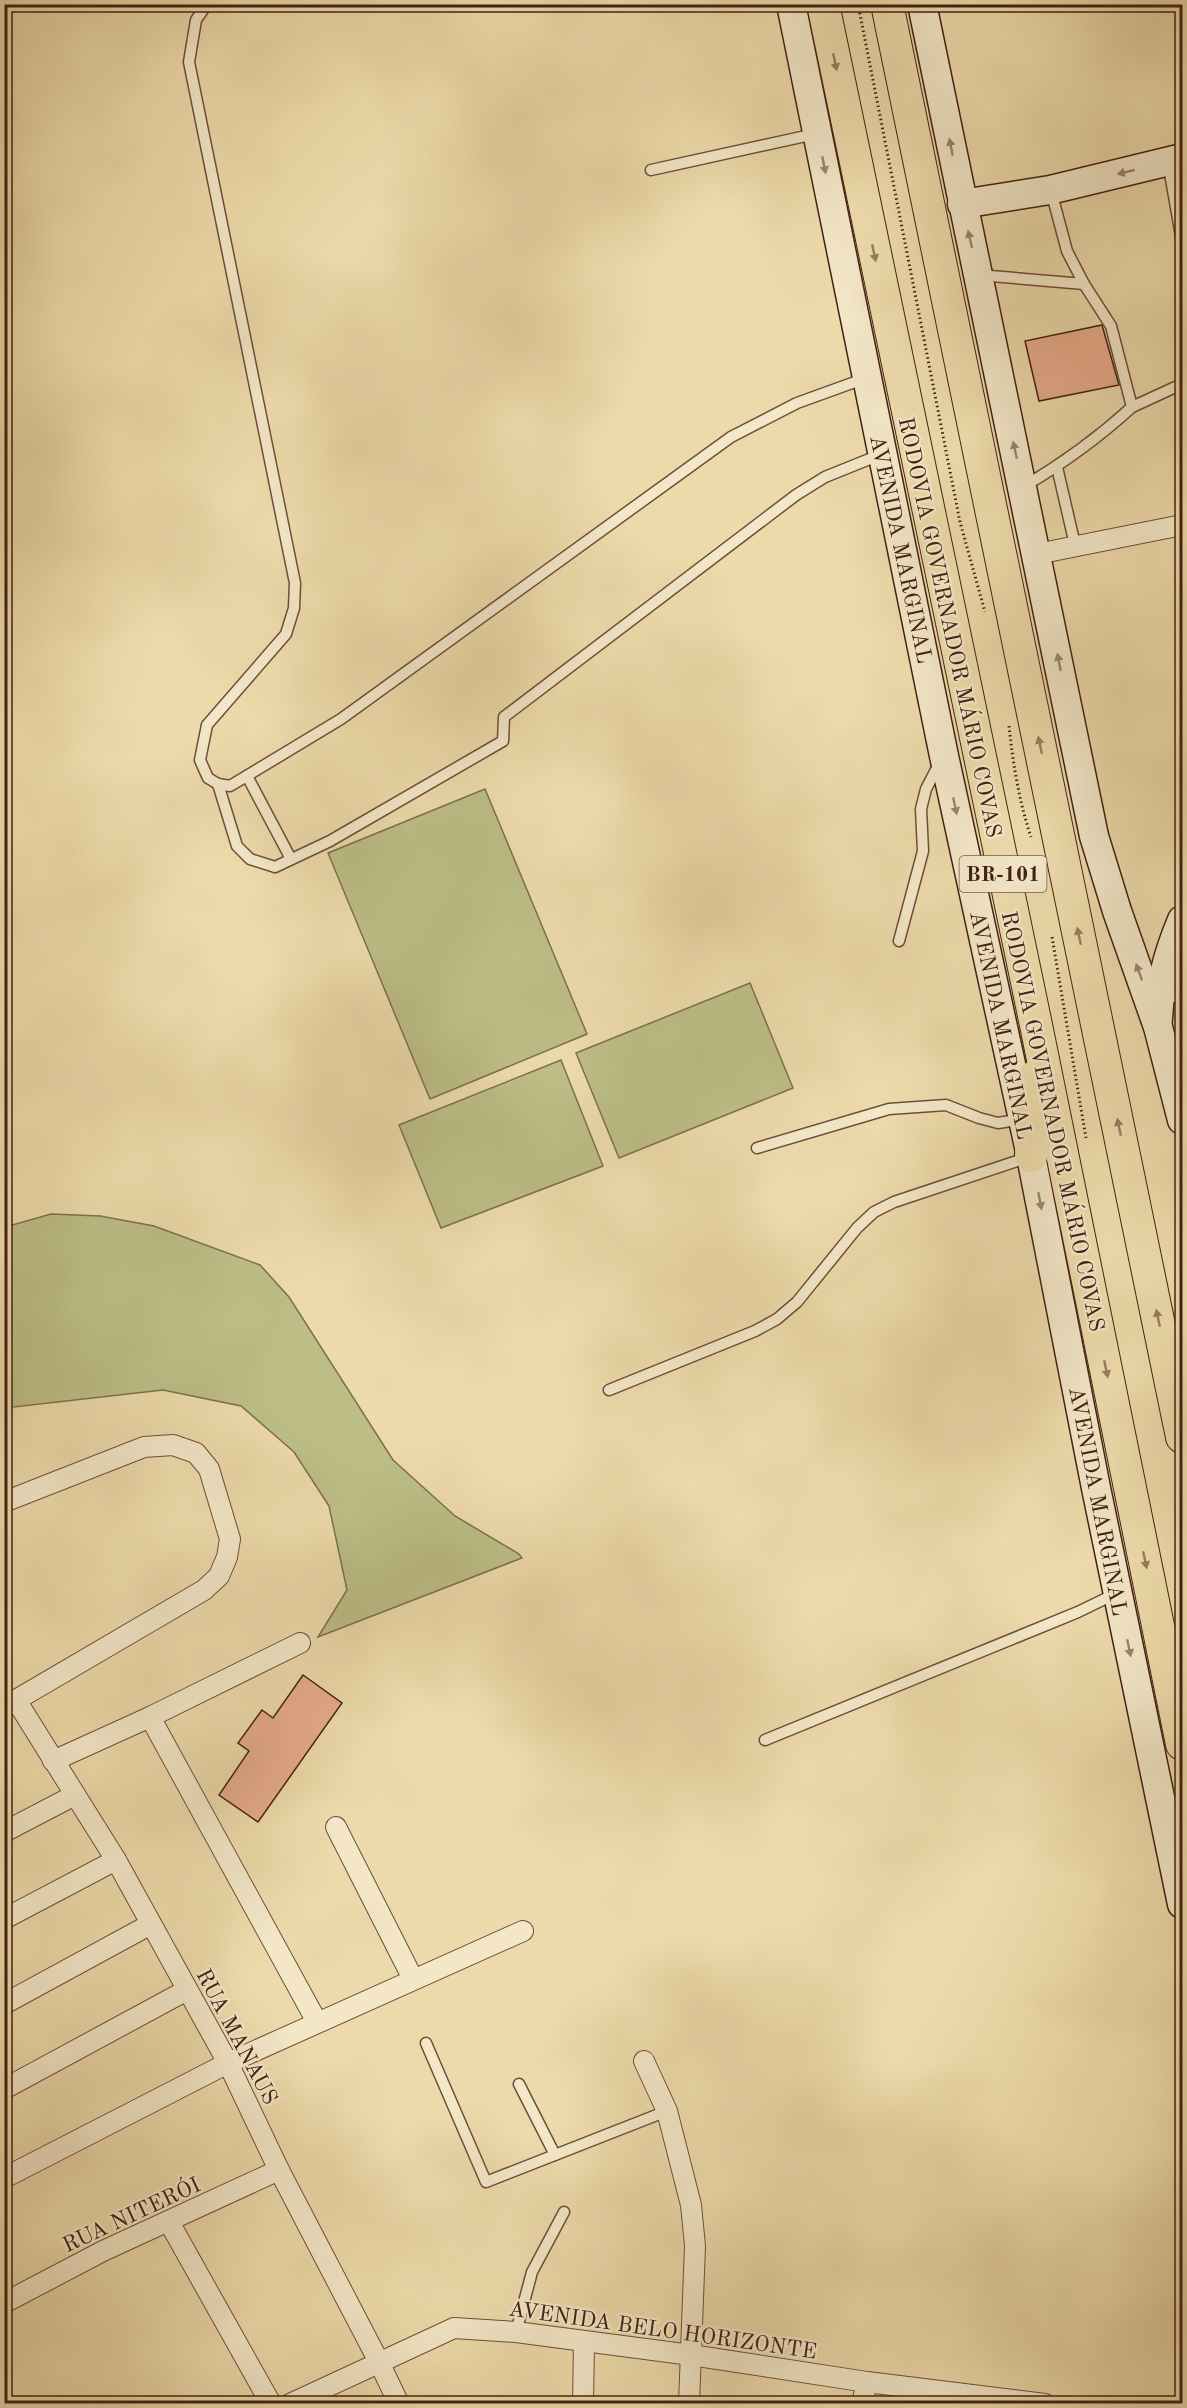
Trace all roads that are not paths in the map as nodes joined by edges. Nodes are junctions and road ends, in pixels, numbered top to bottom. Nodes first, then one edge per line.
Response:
1 (207, 4) edge
2 (791, 4) edge
3 (823, 4) edge
4 (887, 4) edge
5 (922, 4) edge
6 (817, 134) junction
7 (1175, 160) edge
8 (651, 170) dead end
9 (1050, 190) junction
10 (962, 204) junction
11 (1182, 242) edge
12 (978, 274) junction
13 (1084, 284) junction
14 (866, 378) junction
15 (1182, 384) edge
16 (1132, 406) junction
17 (882, 454) junction
18 (1057, 467) junction
19 (1022, 487) junction
20 (1182, 525) edge
21 (1075, 545) junction
22 (1037, 554) junction
23 (944, 756) junction
24 (247, 776) junction
25 (218, 784) junction
26 (291, 859) junction
27 (1182, 920) edge
28 (899, 941) dead end
29 (1177, 959) edge
30 (1171, 992) edge
31 (1036, 1026) junction
32 (1158, 1027) junction
33 (1023, 1119) junction
34 (1182, 1120) edge
35 (757, 1148) dead end
36 (1031, 1156) junction
37 (609, 1390) dead end
38 (1182, 1437) edge
39 (4, 1502) edge
40 (1118, 1593) junction
41 (300, 1643) dead end
42 (10, 1704) edge
43 (150, 1717) junction
44 (765, 1740) dead end
45 (1182, 1744) edge
46 (54, 1761) junction
47 (75, 1795) junction
48 (336, 1827) dead end
49 (4, 1832) edge
50 (116, 1860) junction
51 (1182, 1904) edge
52 (4, 1919) edge
53 (151, 1924) junction
54 (523, 1932) dead end
55 (412, 1979) junction
56 (187, 1990) junction
57 (4, 2004) edge
58 (317, 2022) junction
59 (426, 2043) dead end
60 (644, 2061) dead end
61 (228, 2063) junction
62 (519, 2084) dead end
63 (4, 2089) edge
64 (667, 2111) junction
65 (555, 2155) junction
66 (279, 2170) junction
67 (4, 2178) edge
68 (564, 2212) dead end
69 (169, 2222) junction
70 (4, 2303) edge
71 (516, 2332) junction
72 (584, 2342) junction
73 (691, 2355) junction
74 (379, 2362) junction
75 (867, 2382) junction
76 (271, 2403) edge
77 (290, 2403) edge
78 (399, 2403) edge
79 (582, 2403) edge
80 (688, 2403) edge
81 (862, 2403) edge
82 (1045, 2403) edge

1 - 25 lane
2 - 6 street, AVENIDA MARGINAL
3 -> 31 main road, RODOVIA GOVERNADOR MÁRIO COVAS / BR-101
38 -> 4 main road, BR-101
10 -> 5 street
6 - 8 lane
6 -> 14 street, AVENIDA MARGINAL
7 -> 9 street
7 - 11 lane
9 - 10 street
9 - 13 lane
12 -> 10 street
12 - 13 lane
19 -> 12 street
13 - 16 lane
14 - 17 street, AVENIDA MARGINAL
14 - 24 lane
15 - 16 lane
16 - 18 lane
17 - 23 street, AVENIDA MARGINAL
17 - 26 lane
18 - 19 lane
18 - 21 lane
19 - 22 street
20 - 21 street
21 - 22 street
32 -> 22 street
23 - 28 lane
23 -> 33 street, AVENIDA MARGINAL
24 - 25 lane
24 - 26 lane
25 - 26 lane
27 - 29 street
29 - 30 street
30 - 32 street
31 - 36 main road
31 -> 45 main road, RODOVIA GOVERNADOR MÁRIO COVAS / BR-101
32 - 34 street
33 - 35 lane
33 - 36 street, AVENIDA MARGINAL
36 - 37 lane
36 -> 40 street, AVENIDA MARGINAL
39 - 42 street
40 - 44 lane
40 -> 51 street, AVENIDA MARGINAL
41 - 43 street
42 - 46 street, RUA MANAUS
43 - 46 street
43 - 58 street
46 - 47 street, RUA MANAUS
47 - 49 street
47 - 50 street, RUA MANAUS
48 - 55 street
50 - 52 street
50 - 53 street, RUA MANAUS
53 - 56 street, RUA MANAUS
53 - 57 street
54 - 55 street
55 - 58 street
56 - 61 street, RUA MANAUS
56 - 63 street
58 - 61 street
59 - 65 lane
60 - 64 street
61 - 66 street, RUA MANAUS
61 - 67 street
62 - 65 lane
64 - 65 lane
64 - 73 street
66 - 69 street, RUA NITERÓI
66 - 74 street, RUA MANAUS
68 - 71 lane
69 - 70 street, RUA NITERÓI
69 - 76 street
71 - 72 street, AVENIDA BELO HORIZONTE
71 - 74 street, AVENIDA BELO HORIZONTE
72 - 73 street, AVENIDA BELO HORIZONTE
72 - 79 street
73 - 75 street, AVENIDA BELO HORIZONTE
73 - 80 street
74 - 77 street, AVENIDA BELO HORIZONTE
74 - 78 street, RUA MANAUS
75 - 81 street
75 - 82 street, AVENIDA BELO HORIZONTE

